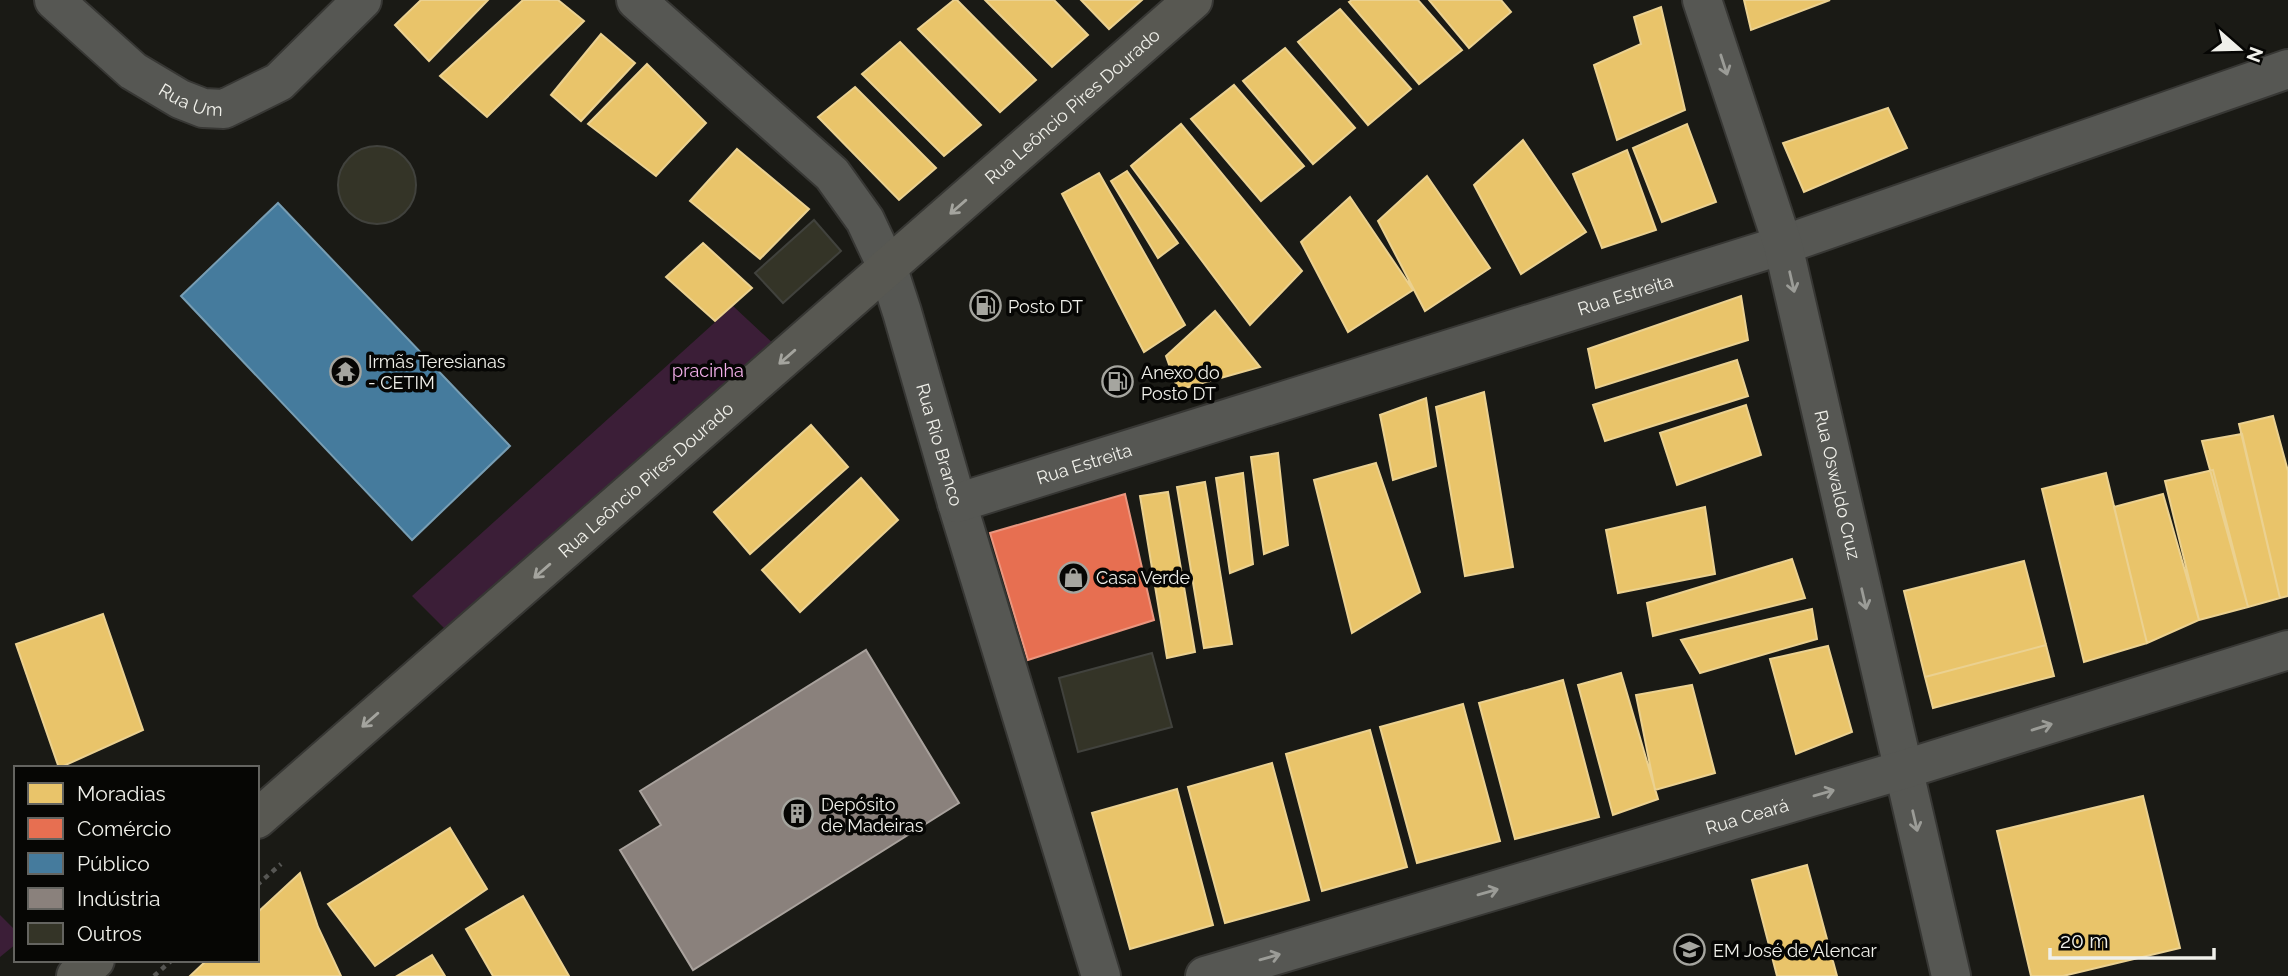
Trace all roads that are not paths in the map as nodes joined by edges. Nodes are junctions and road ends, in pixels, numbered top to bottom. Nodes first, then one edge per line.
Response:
1 (54, 0) edge
2 (362, 0) edge
3 (636, 0) edge
4 (1193, 0) edge
5 (1702, 0) edge
6 (2288, 69) edge
7 (1783, 245) junction
8 (888, 269) junction
9 (957, 503) junction
10 (2288, 650) edge
11 (1902, 770) junction
12 (259, 817) edge
13 (1101, 976) edge
14 (1205, 976) edge
15 (1951, 976) edge

1 - 2 street, Rua Um
3 - 8 street, Rua Rio Branco
4 -> 8 main road, Rua Leôncio Pires Dourado
5 -> 7 street, Rua Oswaldo Cruz
6 - 7 street, Rua Estreita
7 - 9 street, Rua Estreita
7 -> 11 street, Rua Oswaldo Cruz
8 - 9 street, Rua Rio Branco
8 -> 12 main road, Rua Leôncio Pires Dourado
9 - 13 street, Rua Rio Branco
11 -> 10 street, Rua Ceará
14 -> 11 street, Rua Ceará
11 -> 15 street, Rua Oswaldo Cruz

